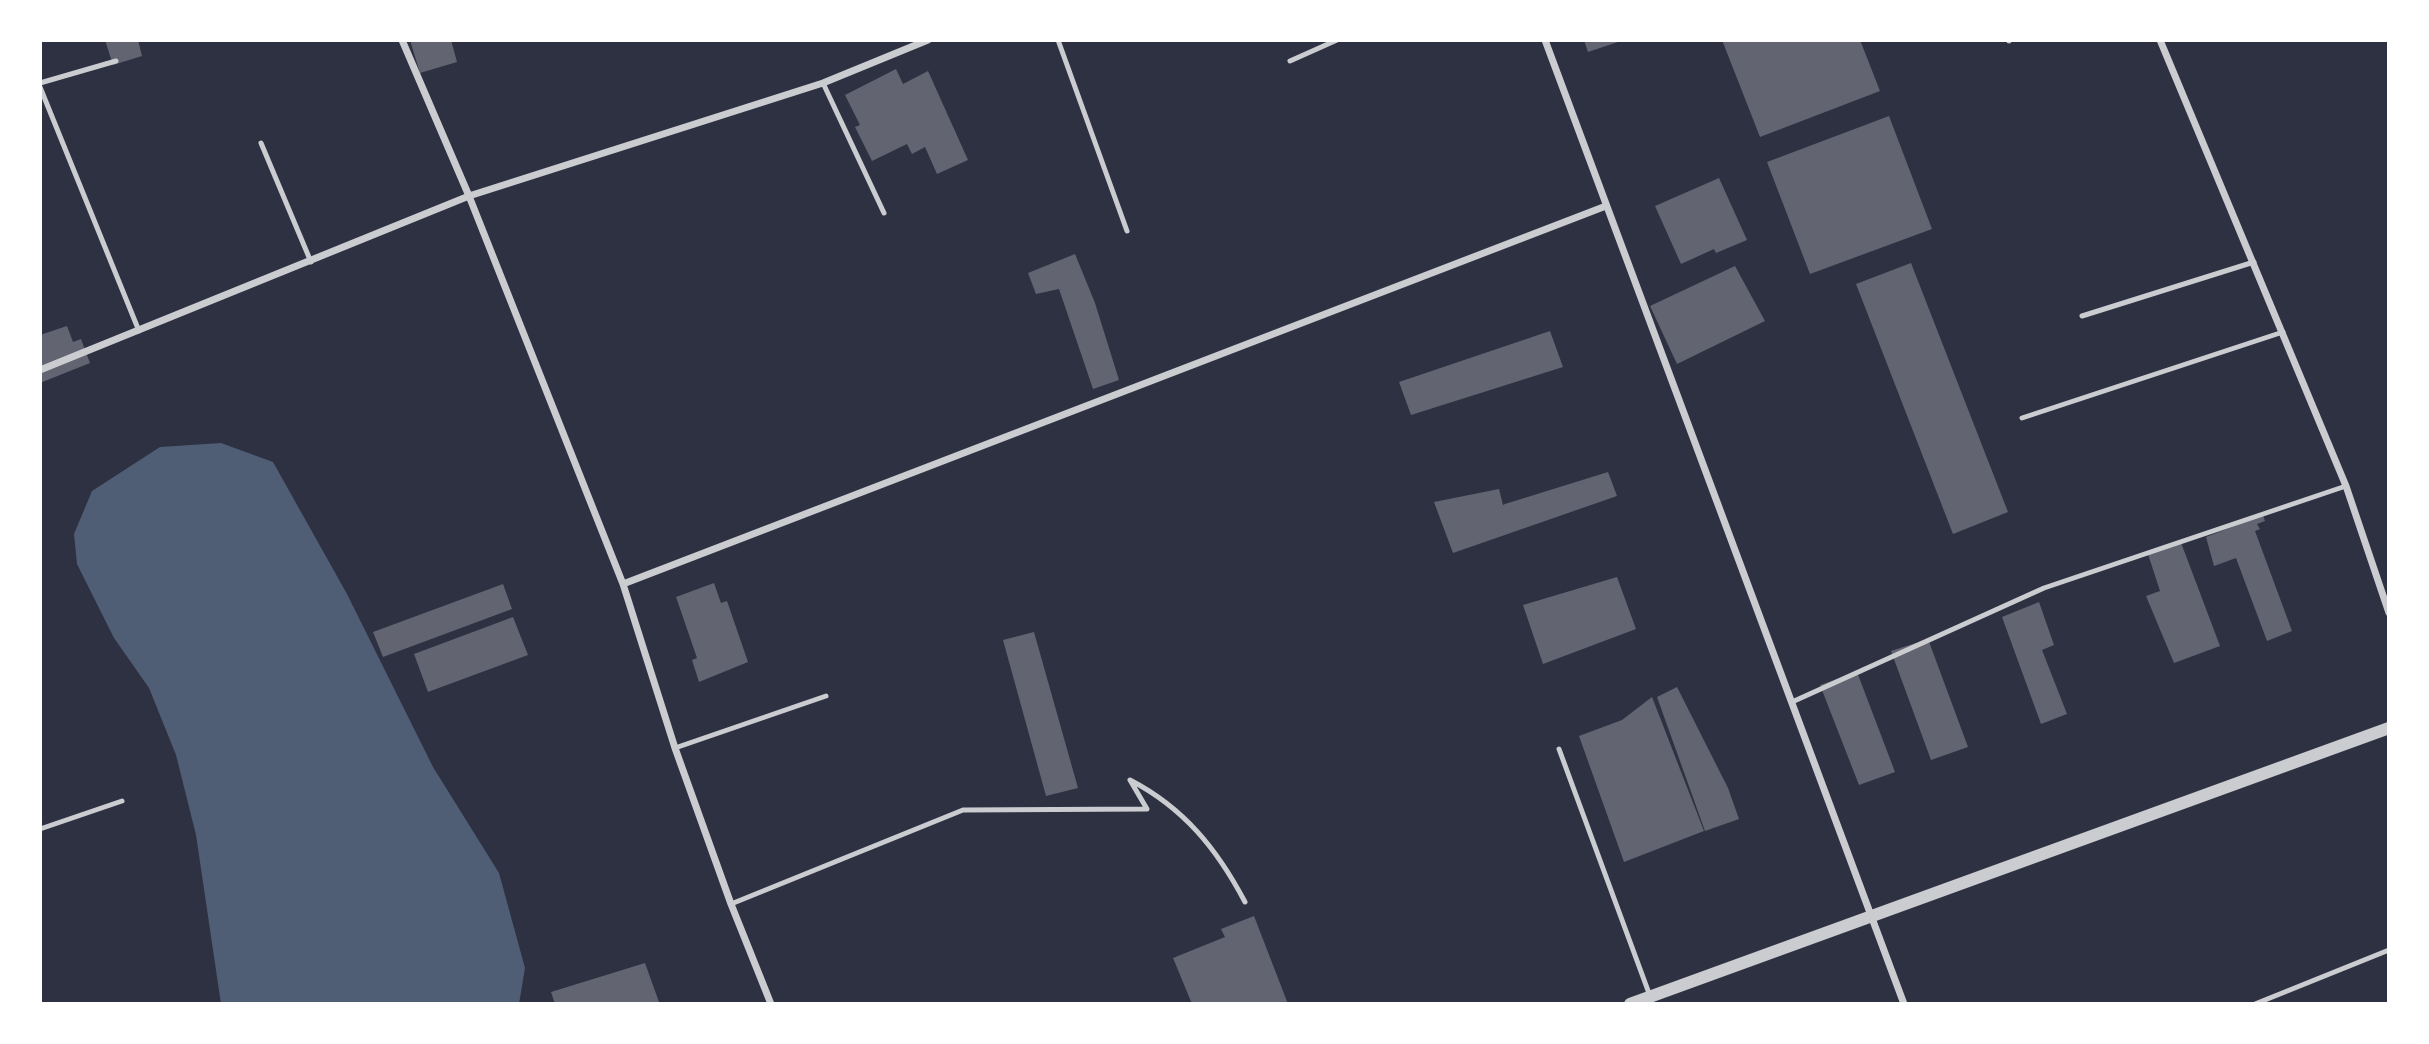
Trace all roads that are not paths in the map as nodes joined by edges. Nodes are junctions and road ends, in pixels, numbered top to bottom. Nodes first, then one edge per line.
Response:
1 (402, 40) edge
2 (928, 40) edge
3 (1058, 40) edge
4 (1337, 40) edge
5 (1545, 40) edge
6 (2160, 40) edge
7 (116, 61) dead end
8 (1290, 61) dead end
9 (823, 83) junction
10 (40, 85) edge
11 (261, 144) dead end
12 (469, 196) junction
13 (1606, 205) junction
14 (884, 213) dead end
15 (1127, 231) dead end
16 (311, 262) junction
17 (2254, 262) junction
18 (2082, 316) dead end
19 (139, 331) junction
20 (2283, 332) junction
21 (40, 370) edge
22 (2022, 418) dead end
23 (2346, 486) junction
24 (623, 584) junction
25 (2389, 613) edge
26 (826, 695) dead end
27 (1792, 702) junction
28 (2389, 728) edge
29 (675, 748) junction
30 (1559, 748) dead end
31 (122, 802) dead end
32 (40, 829) edge
33 (1245, 902) dead end
34 (732, 904) junction
35 (1872, 916) junction
36 (2389, 950) edge
37 (1650, 996) junction
38 (771, 1004) edge
39 (1630, 1004) edge
40 (1905, 1004) edge
41 (2255, 1004) edge

1 - 12 street
2 - 9 street
3 - 15 lane
4 - 8 lane
5 - 13 street
6 - 17 street
7 - 10 lane
9 - 12 street
9 - 14 lane
10 - 19 lane
11 - 16 lane
12 - 16 street
12 - 24 street
13 - 24 street
13 - 27 street
16 - 19 street
17 - 18 lane
17 - 20 street
19 - 21 street
20 - 22 lane
20 - 23 street
23 - 25 street
23 - 27 lane
24 - 29 street
26 - 29 lane
27 - 35 street
28 - 35 street
29 - 34 street
30 - 37 lane
31 - 32 lane
33 - 34 lane
34 - 38 street
35 - 37 street
35 - 40 street
36 - 41 lane
37 - 39 street

